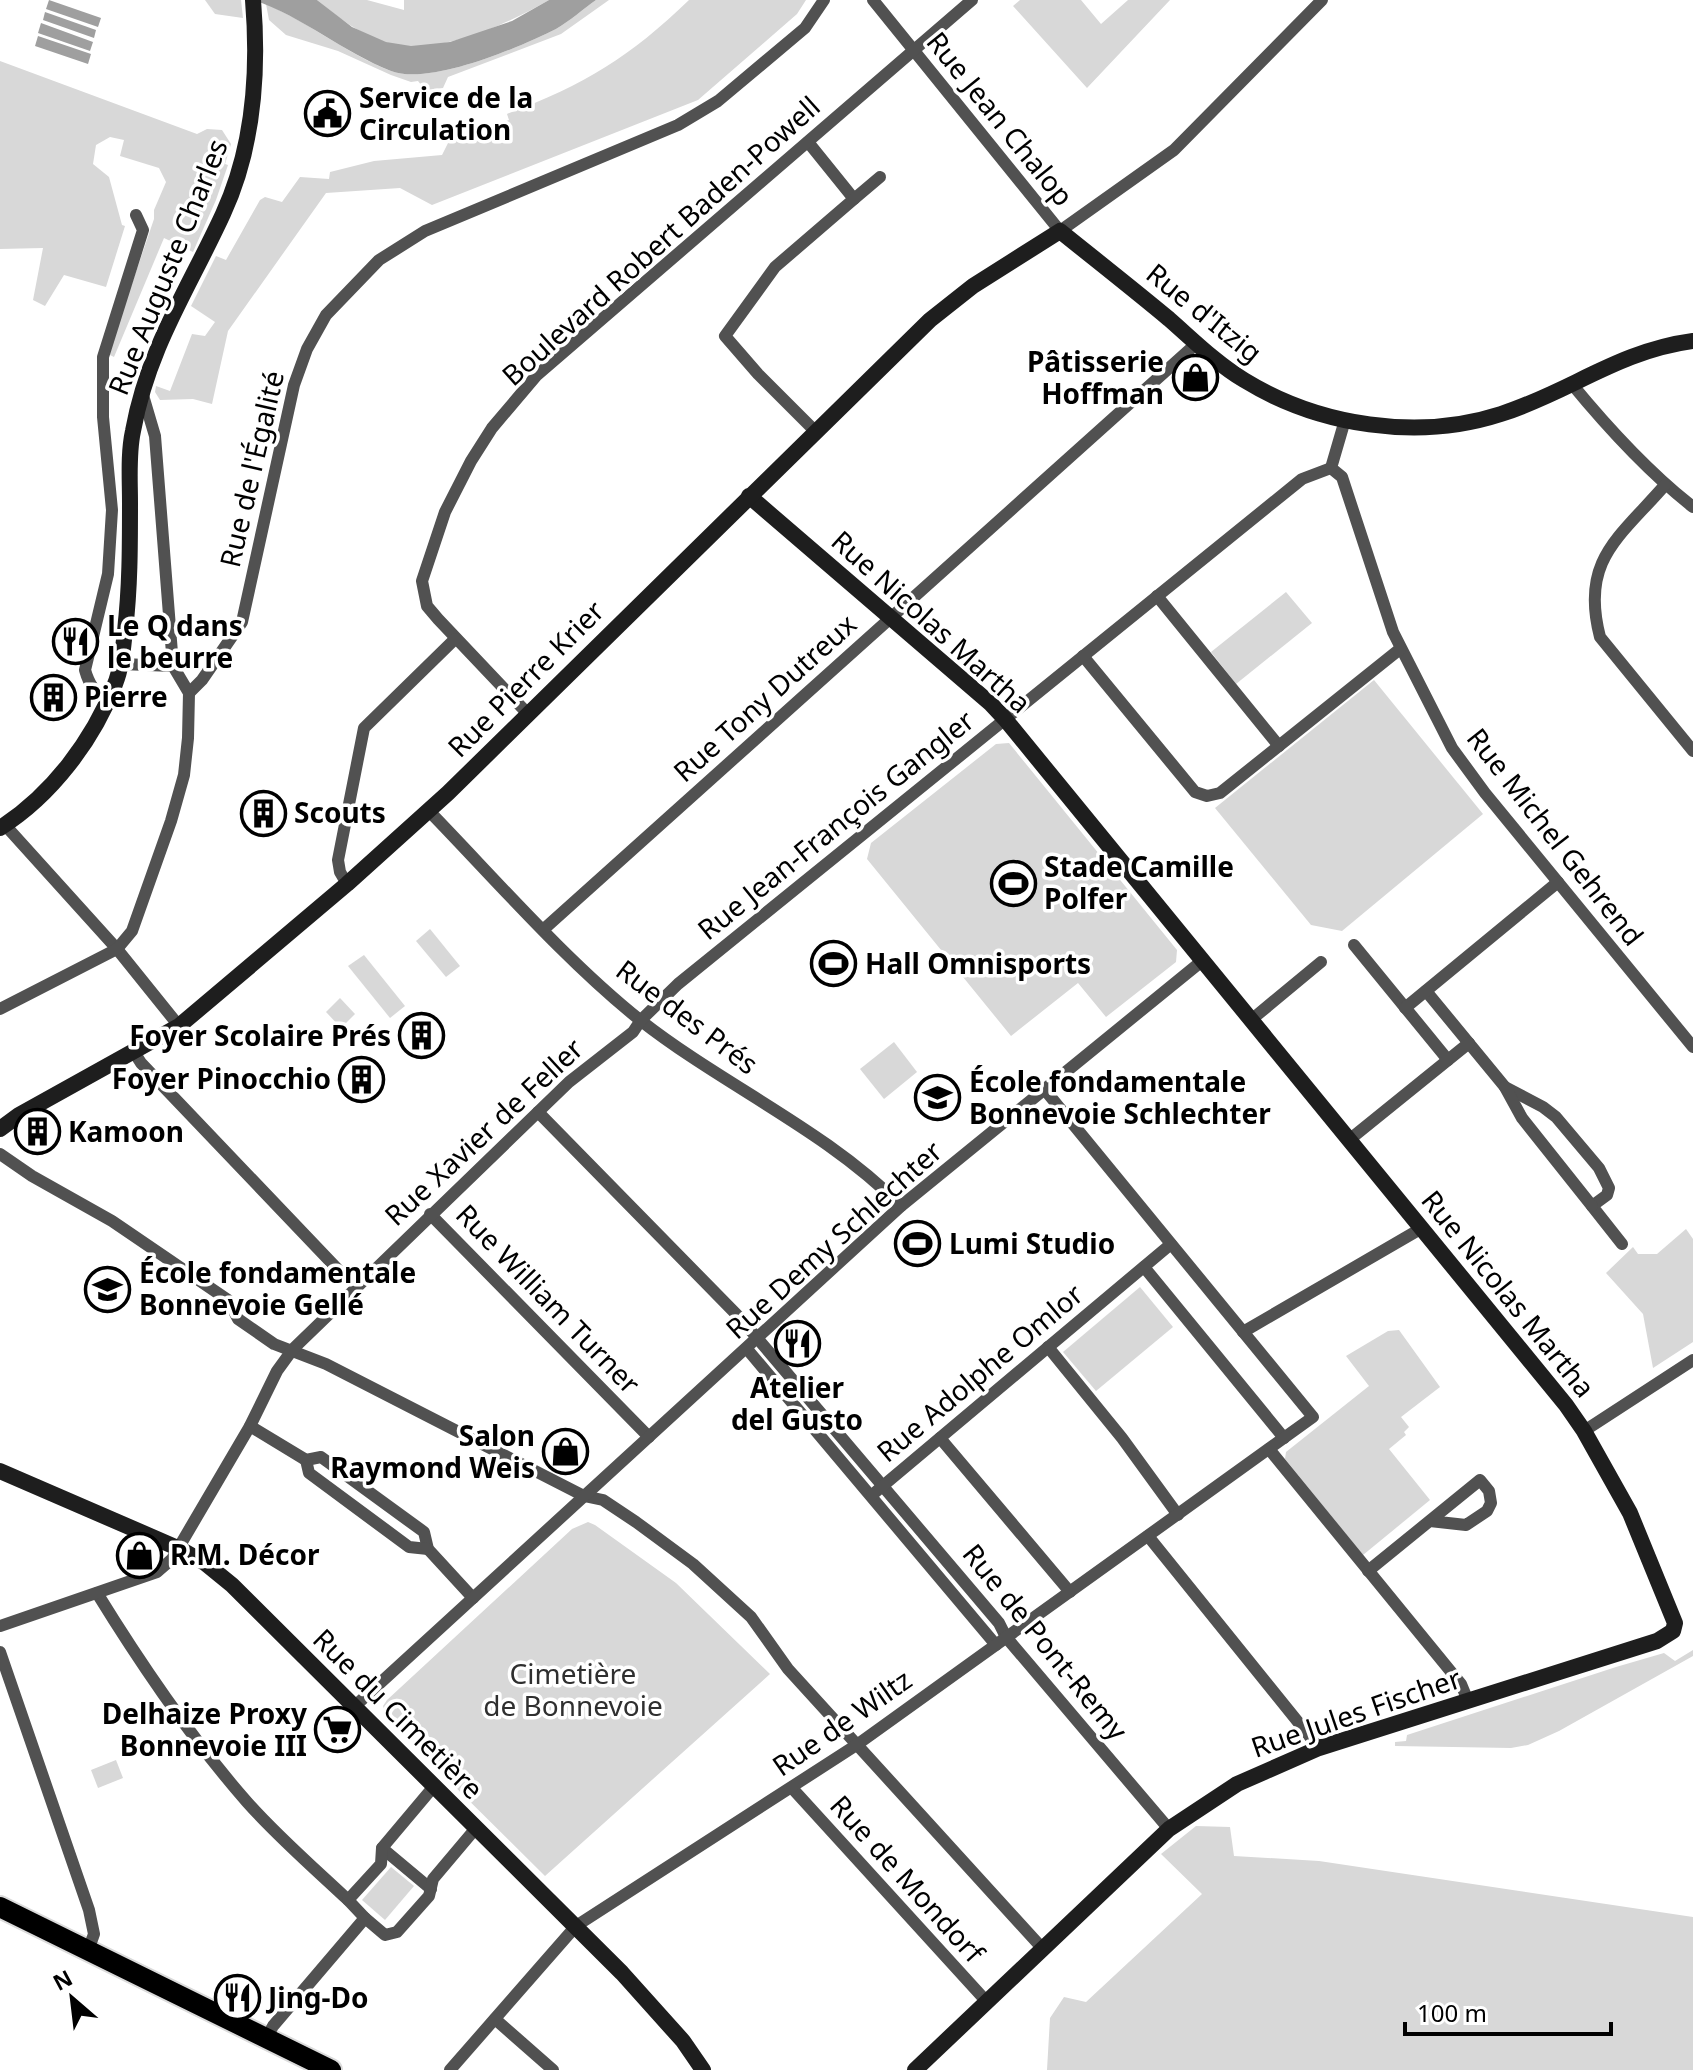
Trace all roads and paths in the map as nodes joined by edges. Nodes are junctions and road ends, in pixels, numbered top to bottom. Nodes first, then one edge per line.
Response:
1 (824, 0) edge
2 (873, 0) edge
3 (972, 0) edge
4 (1322, 0) edge
5 (254, 8) edge
6 (914, 50) junction
7 (808, 142) junction
8 (880, 177) dead end
9 (854, 199) junction
10 (136, 215) dead end
11 (1060, 231) junction
12 (1693, 341) edge
13 (1197, 343) junction
14 (1571, 383) junction
15 (142, 390) junction
16 (1345, 420) junction
17 (815, 431) junction
18 (1331, 468) junction
19 (1665, 485) junction
20 (749, 496) junction
21 (1693, 507) edge
22 (1157, 596) junction
23 (891, 618) junction
24 (455, 639) junction
25 (1400, 649) junction
26 (1083, 656) junction
27 (121, 664) junction
28 (173, 666) junction
29 (189, 693) junction
30 (108, 700) junction
31 (528, 714) junction
32 (1005, 719) junction
33 (1279, 746) junction
34 (1693, 751) edge
35 (429, 811) junction
36 (2, 827) edge
37 (1558, 882) junction
38 (347, 884) junction
39 (544, 929) junction
40 (1354, 945) dead end
41 (117, 949) junction
42 (1202, 961) junction
43 (1321, 962) dead end
44 (1426, 991) junction
45 (1405, 1008) junction
46 (0, 1009) edge
47 (641, 1020) junction
48 (1251, 1020) junction
49 (179, 1026) junction
50 (1469, 1043) junction
51 (1693, 1047) edge
52 (134, 1052) junction
53 (1448, 1060) junction
54 (1505, 1087) junction
55 (1045, 1090) junction
56 (538, 1112) junction
57 (0, 1129) edge
58 (1349, 1140) junction
59 (0, 1154) edge
60 (901, 1206) junction
61 (1592, 1206) junction
62 (430, 1214) junction
63 (1422, 1228) junction
64 (1171, 1244) junction
65 (1622, 1244) dead end
66 (1144, 1267) junction
67 (346, 1278) dead end
68 (1243, 1332) junction
69 (758, 1339) junction
70 (1048, 1347) junction
71 (293, 1349) junction
72 (747, 1349) junction
73 (1693, 1360) edge
74 (250, 1426) junction
75 (1584, 1431) junction
76 (649, 1437) junction
77 (940, 1438) junction
78 (1284, 1438) junction
79 (1269, 1449) junction
80 (306, 1460) junction
81 (0, 1471) edge
82 (884, 1485) junction
83 (872, 1495) junction
84 (584, 1496) junction
85 (1178, 1515) junction
86 (1430, 1521) junction
87 (1148, 1536) junction
88 (180, 1549) junction
89 (428, 1549) junction
90 (1368, 1571) junction
91 (1070, 1592) junction
92 (97, 1593) junction
93 (473, 1598) junction
94 (0, 1626) edge
95 (1673, 1631) joint
96 (1001, 1641) junction
97 (0, 1652) edge
98 (1468, 1701) junction
99 (355, 1706) junction
100 (858, 1744) junction
101 (1319, 1748) junction
102 (435, 1785) junction
103 (792, 1788) junction
104 (476, 1828) junction
105 (1169, 1829) junction
106 (382, 1848) junction
107 (431, 1889) junction
108 (348, 1900) junction
109 (0, 1907) edge
110 (365, 1918) junction
111 (576, 1926) junction
112 (1043, 1949) junction
113 (88, 1951) junction
114 (987, 2002) junction
115 (495, 2019) junction
116 (266, 2039) junction
117 (331, 2070) edge
118 (450, 2070) edge
119 (553, 2070) edge
120 (703, 2070) edge
121 (915, 2070) edge

1 - 29 street, Rue de l'Égalité
2 - 6 street, Rue Jean Chalop
3 - 6 street, Boulevard Robert Baden-Powell
4 - 11 street
5 - 15 street, Rue Auguste Charles
6 - 7 street, Boulevard Robert Baden-Powell
6 - 11 street, Rue Jean Chalop
7 - 9 street
7 - 24 street, Boulevard Robert Baden-Powell
8 - 9 street
9 - 17 street
10 - 30 street
11 - 13 street, Rue d'Itzig
11 - 17 street, Rue Pierre Krier
12 - 14 street, Rue d'Itzig
13 - 16 street, Rue d'Itzig
13 - 23 street, Rue Tony Dutreux
14 - 16 street, Rue d'Itzig
14 - 19 street
15 - 27 street, Rue Auguste Charles
15 - 28 street
16 - 18 street
17 - 20 street, Rue Pierre Krier
18 - 22 street, Rue Jean-François Gangler
18 - 25 street, Rue Michel Gehrend
19 - 21 street
19 - 34 street
20 - 23 street, Rue Nicolas Martha
20 - 31 street, Rue Pierre Krier
22 - 26 street, Rue Jean-François Gangler
22 - 33 street
23 - 32 street, Rue Nicolas Martha
23 - 39 street, Rue Tony Dutreux
24 - 31 street, Boulevard Robert Baden-Powell
24 - 38 street
25 - 33 street
25 - 37 street, Rue Michel Gehrend
26 - 32 street, Rue Jean-François Gangler
26 - 33 street
27 - 28 street
27 - 30 street, Rue Auguste Charles
28 - 29 street
29 - 41 street
30 - 36 street, Rue Auguste Charles
31 - 35 street, Rue Pierre Krier
32 - 42 street, Rue Nicolas Martha
32 - 47 street, Rue Jean-François Gangler
35 - 38 street, Rue Pierre Krier
35 - 39 street, Rue des Prés
36 - 41 street
37 - 44 street
37 - 51 street, Rue Michel Gehrend
38 - 49 street, Rue Pierre Krier
39 - 47 street, Rue des Prés
40 - 45 street
41 - 46 street
41 - 49 street
42 - 48 street, Rue Nicolas Martha
42 - 55 street, Rue Demy Schlechter
43 - 48 street
44 - 45 street
44 - 50 street
45 - 53 street
47 - 56 street, Rue Xavier de Feller
47 - 60 street, Rue des Prés
48 - 58 street, Rue Nicolas Martha
49 - 52 street, Rue Pierre Krier
50 - 53 street
50 - 54 street
52 - 57 street, Rue Pierre Krier
52 - 67 street
53 - 58 street
54 - 61 street
54 - 61 street
55 - 60 street, Rue Demy Schlechter
55 - 64 street
56 - 62 street, Rue Xavier de Feller
56 - 69 street, Rue de Pont-Remy
58 - 63 street, Rue Nicolas Martha
59 - 71 street
60 - 69 street, Rue Demy Schlechter
61 - 65 street
62 - 71 street, Rue Xavier de Feller
62 - 76 street, Rue William Turner
63 - 68 street
63 - 75 street, Rue Nicolas Martha
64 - 66 street, Rue Adolphe Omlor
64 - 68 street
66 - 70 street, Rue Adolphe Omlor
66 - 78 street
68 - 78 street, Rue de Wiltz
69 - 72 street, Rue Demy Schlechter
69 - 82 street, Rue de Pont-Remy
70 - 77 street, Rue Adolphe Omlor
70 - 85 street
71 - 74 street, Rue Xavier de Feller
71 - 84 street
72 - 76 street, Rue Demy Schlechter
72 - 83 street, Rue de Pont-Remy
73 - 75 street
74 - 80 street
74 - 88 street, Rue Xavier de Feller
75 - 95 street, Rue Nicolas Martha
76 - 84 street, Rue Demy Schlechter
77 - 82 street, Rue Adolphe Omlor
77 - 91 street
78 - 79 street, Rue de Wiltz
79 - 85 street, Rue de Wiltz
79 - 90 street
80 - 89 street
80 - 89 street
81 - 88 street, Rue du Cimetière
82 - 83 street
82 - 96 street, Rue de Pont-Remy
83 - 96 street, Rue de Pont-Remy
84 - 93 street, Rue Demy Schlechter
84 - 100 street
85 - 87 street, Rue de Wiltz
86 - 86 street
86 - 90 street
87 - 91 street, Rue de Wiltz
87 - 101 street
88 - 92 street
88 - 99 street, Rue du Cimetière
89 - 93 street
90 - 98 street
91 - 96 street, Rue de Wiltz
92 - 94 street
92 - 108 street
93 - 99 street, Rue Demy Schlechter
95 - 98 street, Rue Jules Fischer
96 - 100 street, Rue de Wiltz
96 - 105 street, Rue de Pont-Remy
97 - 113 street
98 - 101 street, Rue Jules Fischer
99 - 102 street, Rue du Cimetière
100 - 103 street, Rue de Wiltz
100 - 112 street
101 - 105 street, Rue Jules Fischer
102 - 104 street, Rue du Cimetière
102 - 106 street
103 - 111 street, Rue de Wiltz
103 - 114 street, Rue de Mondorf
104 - 107 street
104 - 111 street, Rue du Cimetière
105 - 112 street, Rue Jules Fischer
106 - 107 street
106 - 108 street
107 - 110 street
108 - 110 street
109 - 113 main road
110 - 116 street
111 - 115 street, Rue de Wiltz
111 - 120 street, Rue du Cimetière
112 - 114 street, Rue Jules Fischer
113 - 116 main road
114 - 121 street, Rue Jules Fischer
115 - 118 street, Rue de Wiltz
115 - 119 street
116 - 117 main road

